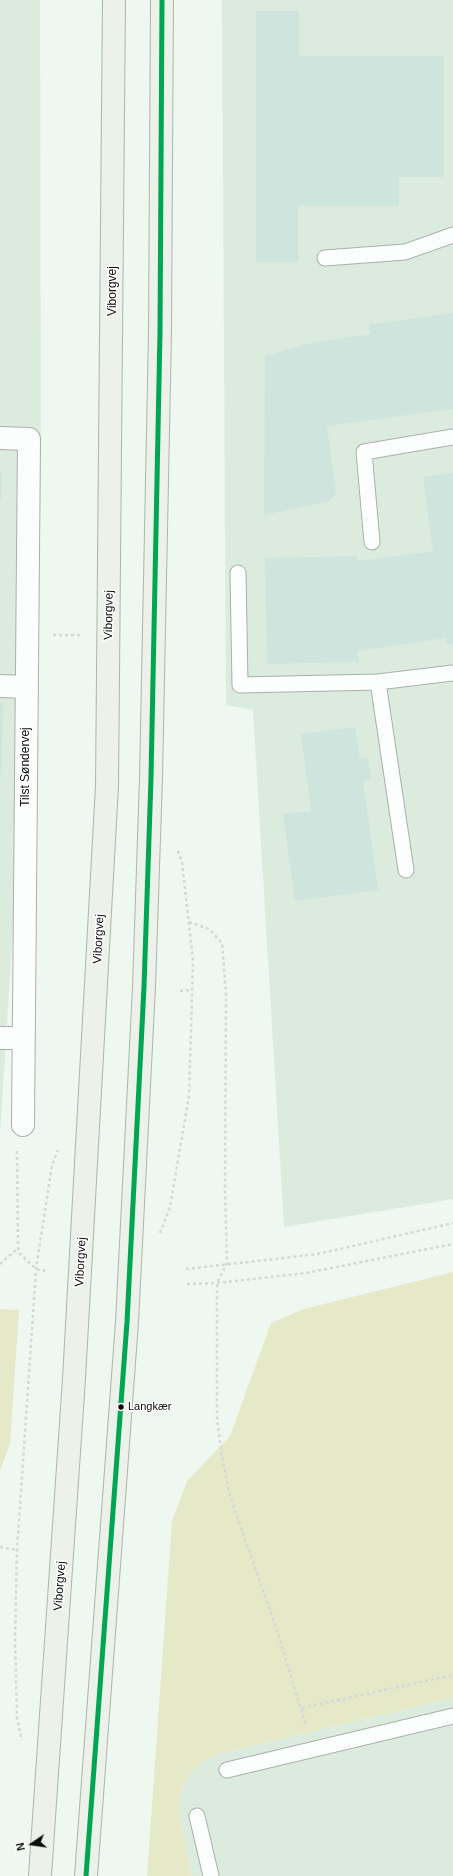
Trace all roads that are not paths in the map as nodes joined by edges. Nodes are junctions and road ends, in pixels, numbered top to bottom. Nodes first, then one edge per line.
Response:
1 (114, 0) edge
2 (162, 0) edge
3 (453, 235) edge
4 (325, 258) dead end
5 (453, 436) edge
6 (0, 438) edge
7 (372, 542) dead end
8 (238, 573) dead end
9 (453, 673) edge
10 (378, 682) junction
11 (0, 686) edge
12 (26, 686) junction
13 (406, 870) dead end
14 (0, 1038) edge
15 (23, 1038) junction
16 (22, 1125) road end
17 (453, 1716) edge
18 (226, 1770) dead end
19 (197, 1816) dead end
20 (40, 1876) edge
21 (86, 1876) edge
22 (212, 1876) edge

1 - 20 main road, Viborgvej
2 - 21 main road
3 - 4 lane
5 - 7 lane
6 - 12 street, Tilst Søndervej
8 - 10 lane
9 - 10 lane
10 - 13 lane
11 - 12 street
12 - 15 street, Tilst Søndervej
14 - 15 street
15 - 16 street, Tilst Søndervej
17 - 18 lane
19 - 22 lane

